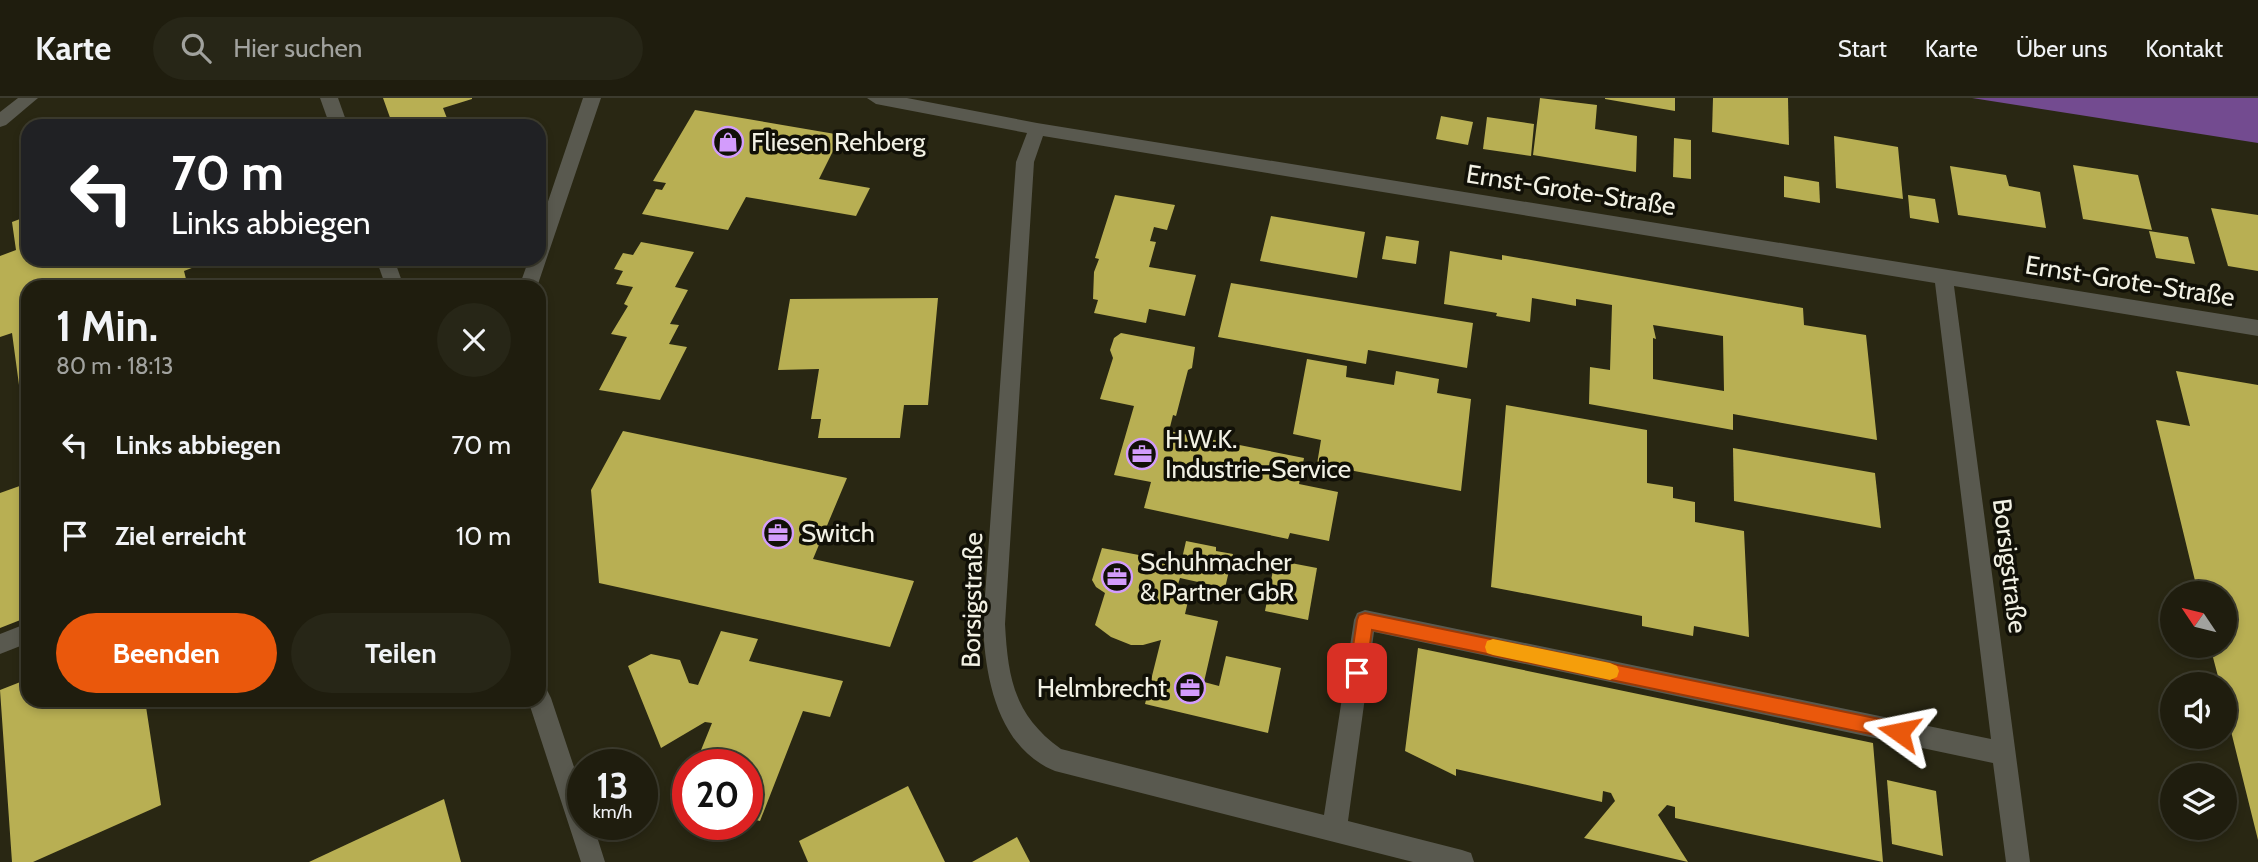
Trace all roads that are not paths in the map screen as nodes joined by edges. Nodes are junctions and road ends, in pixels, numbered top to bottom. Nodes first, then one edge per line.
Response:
1 (29, 98) edge
2 (329, 98) edge
3 (592, 98) edge
4 (876, 98) edge
5 (336, 119) edge
6 (0, 121) edge
7 (1037, 129) junction
8 (546, 233) edge
9 (1944, 278) junction
10 (2258, 328) edge
11 (21, 636) edge
12 (0, 644) edge
13 (542, 707) edge
14 (2006, 754) junction
15 (1334, 830) junction
16 (593, 862) edge
17 (1462, 862) edge
18 (2018, 862) edge

1 - 6 street
2 - 5 street
3 - 8 street
4 - 7 street, Ernst-Grote-Straße
7 - 9 street, Ernst-Grote-Straße
7 - 15 street, Borsigstraße
9 - 10 street, Ernst-Grote-Straße
9 - 14 street, Borsigstraße
11 - 12 street
13 - 16 street
14 - 15 street
14 - 18 street, Borsigstraße
15 - 17 street, Borsigstraße

